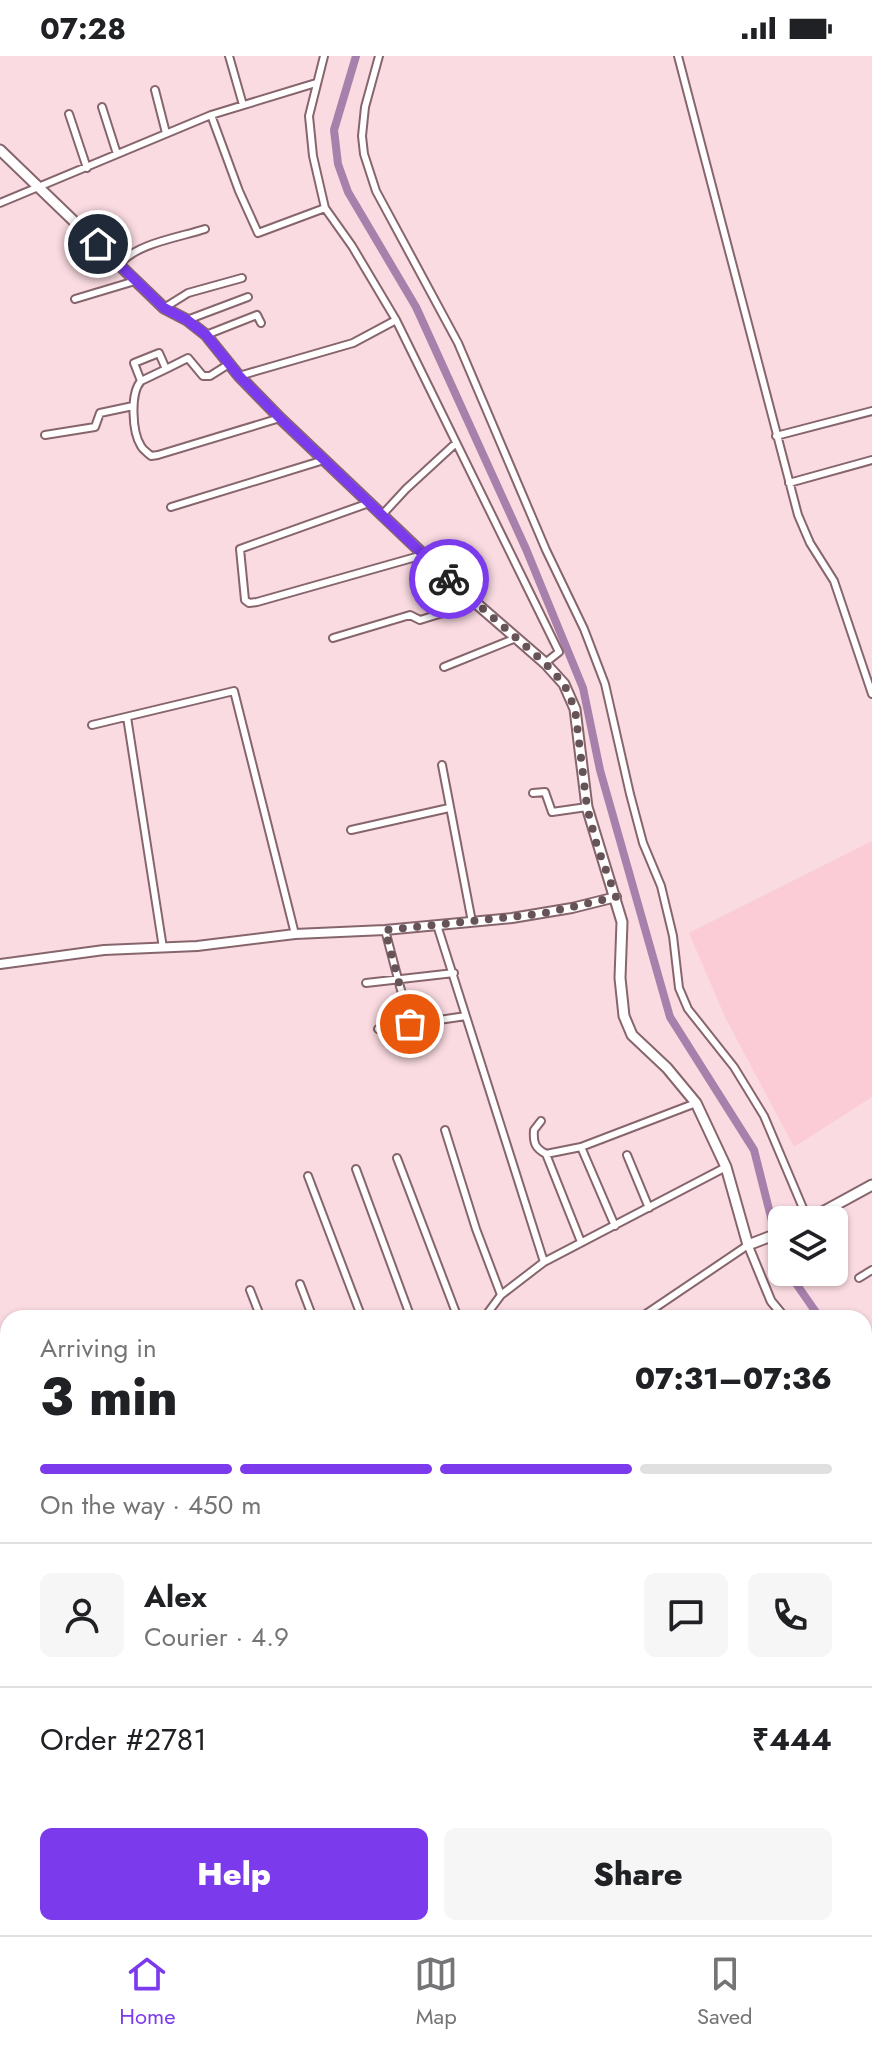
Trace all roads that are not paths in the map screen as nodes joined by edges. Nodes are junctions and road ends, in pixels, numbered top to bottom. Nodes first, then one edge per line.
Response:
1 (229, 56) edge
2 (324, 56) edge
3 (379, 56) edge
4 (678, 56) edge
5 (316, 83) junction
6 (155, 90) dead end
7 (243, 105) junction
8 (102, 107) dead end
9 (69, 114) dead end
10 (211, 115) junction
11 (166, 133) junction
12 (0, 150) edge
13 (117, 154) junction
14 (87, 168) junction
15 (38, 188) junction
16 (0, 203) edge
17 (325, 208) junction
18 (205, 229) dead end
19 (120, 265) junction
20 (242, 278) dead end
21 (135, 281) junction
22 (248, 297) dead end
23 (75, 299) dead end
24 (164, 308) junction
25 (187, 320) junction
26 (396, 320) junction
27 (261, 323) dead end
28 (206, 335) junction
29 (229, 364) junction
30 (166, 369) junction
31 (239, 376) junction
32 (141, 381) junction
33 (133, 406) junction
34 (872, 411) edge
35 (280, 418) junction
36 (45, 435) dead end
37 (776, 436) junction
38 (456, 443) junction
39 (324, 460) junction
40 (872, 460) edge
41 (789, 483) junction
42 (369, 503) junction
43 (171, 507) dead end
44 (382, 515) junction
45 (423, 555) junction
46 (475, 603) junction
47 (333, 638) dead end
48 (516, 638) junction
49 (545, 663) junction
50 (444, 667) dead end
51 (872, 694) edge
52 (127, 717) junction
53 (92, 725) dead end
54 (442, 765) dead end
55 (533, 793) dead end
56 (587, 807) junction
57 (449, 808) junction
58 (351, 830) dead end
59 (616, 897) junction
60 (472, 922) junction
61 (437, 925) junction
62 (385, 930) junction
63 (295, 934) junction
64 (163, 948) junction
65 (0, 964) edge
66 (454, 973) junction
67 (397, 979) junction
68 (366, 983) dead end
69 (466, 1016) junction
70 (410, 1024) junction
71 (378, 1029) dead end
72 (696, 1103) junction
73 (541, 1121) dead end
74 (445, 1130) dead end
75 (581, 1147) junction
76 (546, 1154) junction
77 (627, 1155) dead end
78 (397, 1158) dead end
79 (726, 1167) junction
80 (356, 1169) dead end
81 (308, 1176) dead end
82 (872, 1185) edge
83 (802, 1206) edge
84 (834, 1206) edge
85 (649, 1208) junction
86 (615, 1226) junction
87 (768, 1238) edge
88 (581, 1242) junction
89 (748, 1245) junction
90 (544, 1262) junction
91 (872, 1270) edge
92 (859, 1278) dead end
93 (300, 1284) dead end
94 (250, 1290) dead end
95 (501, 1295) junction
96 (258, 1310) edge
97 (310, 1310) edge
98 (359, 1310) edge
99 (408, 1310) edge
100 (455, 1310) edge
101 (490, 1310) edge
102 (652, 1310) edge
103 (778, 1310) edge

1 - 7 street
2 - 5 street
3 - 83 street
4 - 37 street
5 - 7 street
5 - 17 street
6 - 11 street
7 - 10 street
8 - 13 street
9 - 14 street
10 - 11 street
10 - 17 street
11 - 13 street
12 - 15 main road
13 - 14 street
14 - 15 street
15 - 16 street
15 - 19 main road
17 - 26 street
18 - 19 street
19 - 21 main road
20 - 24 street
21 - 23 street
21 - 24 main road
22 - 25 street
24 - 25 main road
25 - 28 main road
26 - 31 street
26 - 38 street
27 - 28 street
28 - 29 main road
29 - 30 street
29 - 31 main road
30 - 32 street
30 - 32 street
31 - 35 main road
32 - 33 street
33 - 35 street
33 - 36 street
34 - 37 street
35 - 39 main road
37 - 41 street
38 - 44 street
38 - 49 street
39 - 42 main road
39 - 43 street
40 - 41 street
41 - 51 street
42 - 44 main road
42 - 45 street
44 - 45 main road
45 - 46 main road
46 - 47 street
46 - 48 main road
48 - 49 main road
48 - 50 street
49 - 56 main road
52 - 53 street
52 - 63 street
52 - 64 street
54 - 57 street
55 - 56 street
56 - 59 main road
57 - 58 street
57 - 60 street
59 - 60 main road
59 - 72 main road
60 - 61 main road
61 - 62 main road
61 - 66 street
62 - 63 main road
62 - 67 street
63 - 64 main road
64 - 65 main road
66 - 67 street
66 - 69 street
67 - 68 street
67 - 70 street
69 - 70 street
69 - 90 street
70 - 71 street
72 - 75 street
72 - 79 main road
73 - 76 street
74 - 95 street
75 - 76 street
75 - 86 street
76 - 88 street
77 - 85 street
78 - 100 street
79 - 85 street
79 - 89 main road
80 - 99 street
81 - 98 street
82 - 84 main road
85 - 86 street
86 - 88 street
87 - 89 main road
88 - 90 street
89 - 102 street
89 - 103 street
90 - 95 street
91 - 92 street
93 - 97 street
94 - 96 street
95 - 101 street

